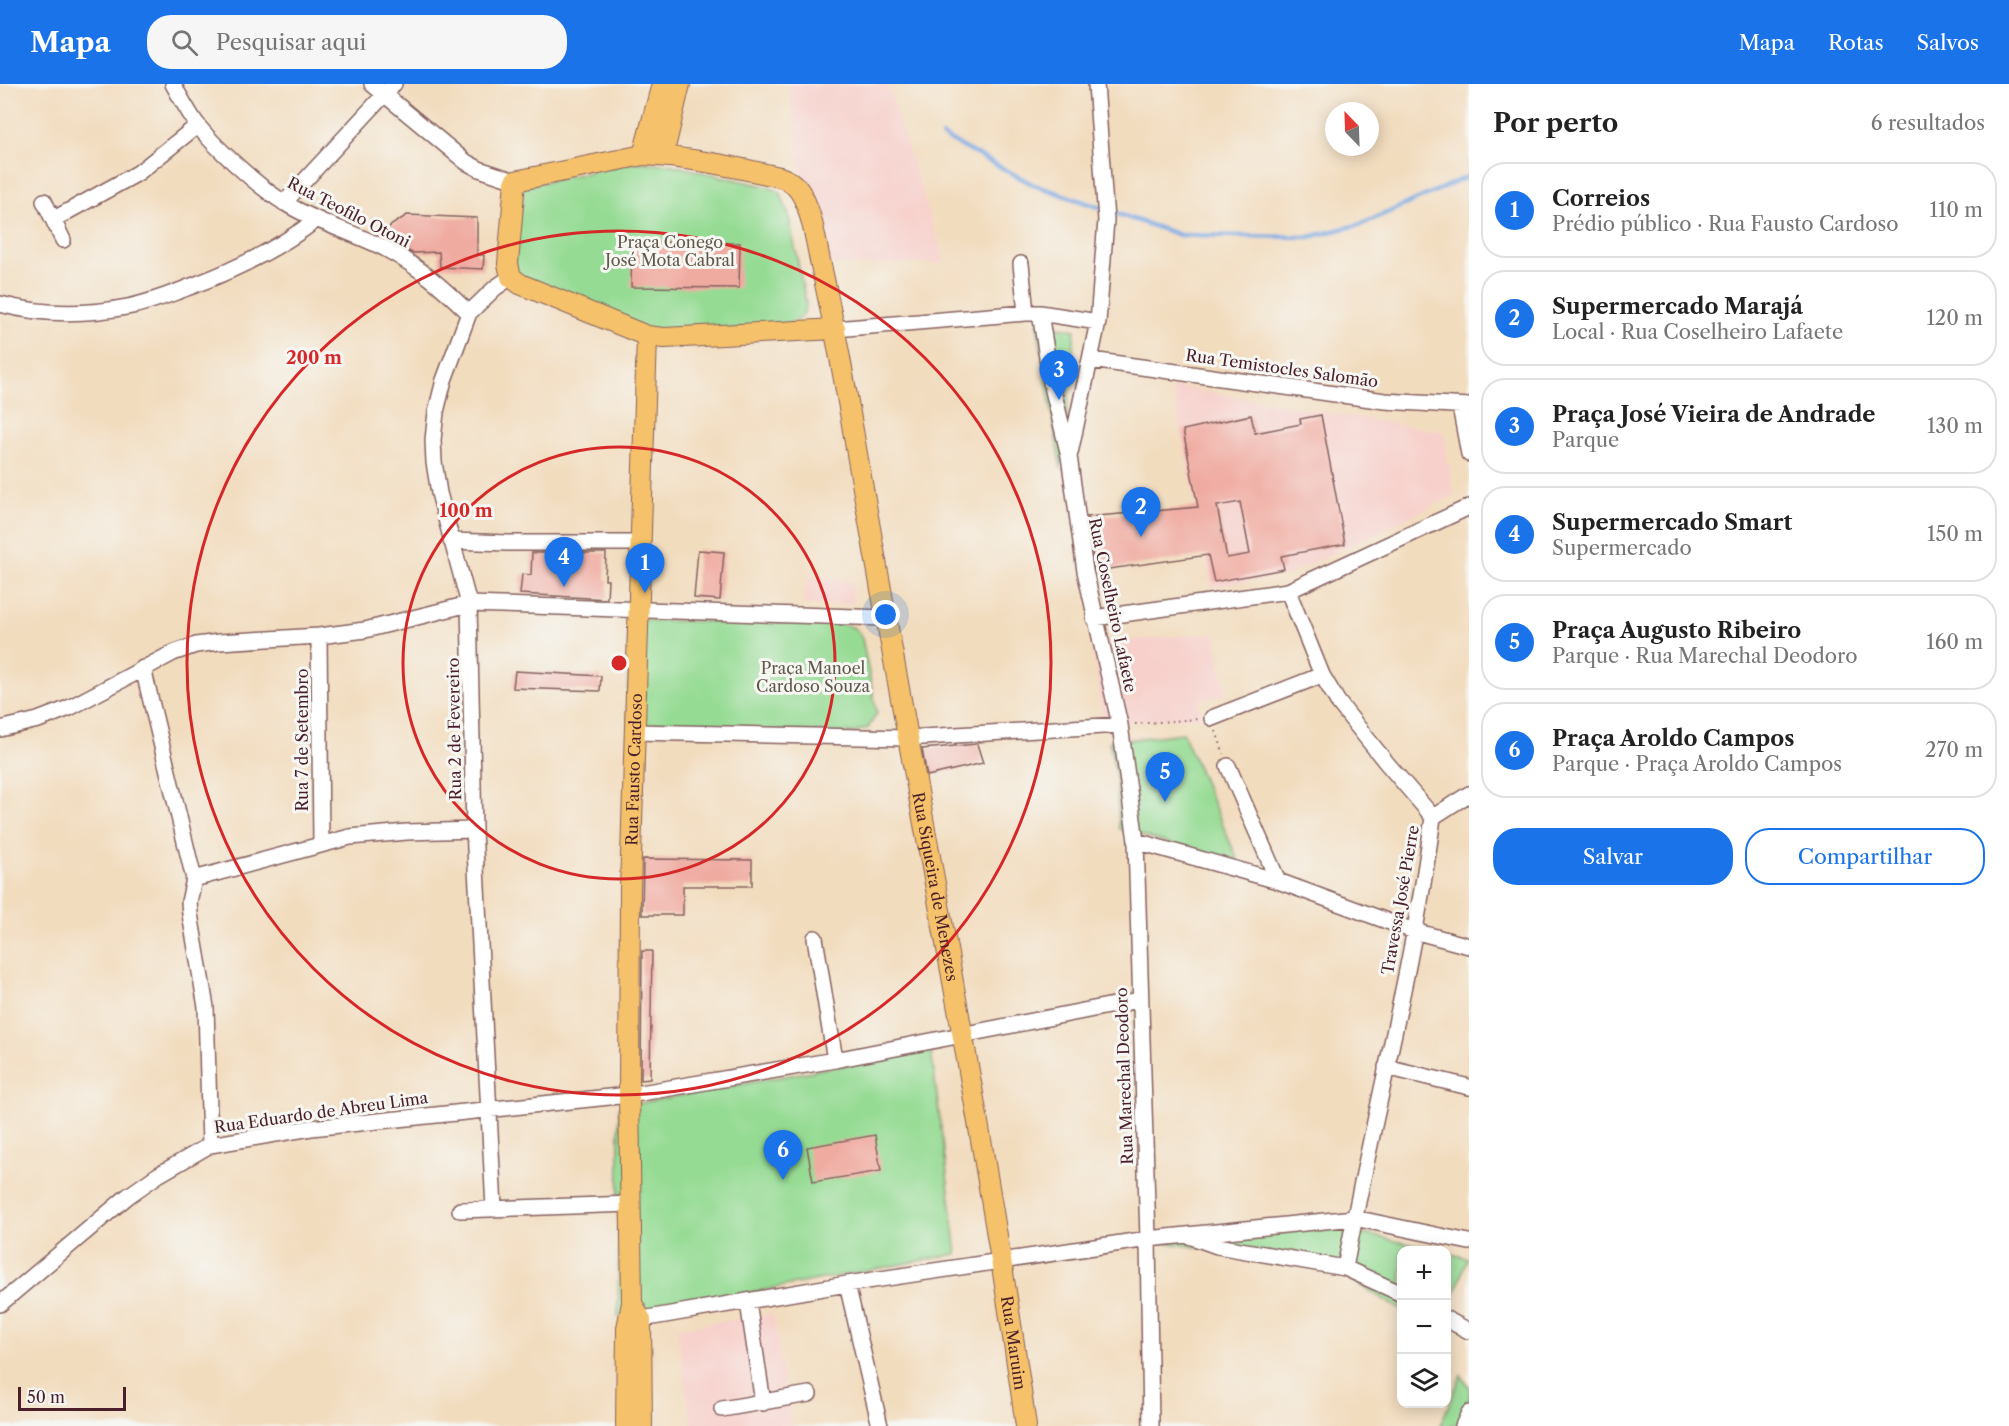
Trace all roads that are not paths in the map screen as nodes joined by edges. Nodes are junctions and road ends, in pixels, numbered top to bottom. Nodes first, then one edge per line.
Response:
1 (172, 84) edge
2 (662, 84) edge
3 (680, 84) edge
4 (1095, 84) edge
5 (383, 88) edge
6 (198, 125) junction
7 (643, 155) junction
8 (663, 156) junction
9 (515, 181) junction
10 (44, 201) dead end
11 (284, 203) junction
12 (54, 219) junction
13 (316, 220) junction
14 (63, 240) dead end
15 (1021, 264) dead end
16 (511, 277) junction
17 (0, 304) edge
18 (469, 313) junction
19 (1033, 313) junction
20 (1098, 322) junction
21 (835, 329) junction
22 (647, 336) junction
23 (1091, 360) junction
24 (1464, 406) edge
25 (1469, 454) edge
26 (1070, 456) junction
27 (1469, 507) edge
28 (451, 541) junction
29 (640, 543) junction
30 (1288, 591) junction
31 (469, 604) junction
32 (638, 608) junction
33 (885, 618) junction
34 (1094, 618) junction
35 (319, 636) junction
36 (143, 668) junction
37 (1322, 675) junction
38 (1212, 718) road end
39 (1120, 725) junction
40 (0, 729) edge
41 (634, 732) junction
42 (907, 738) junction
43 (1228, 766) road end
44 (1469, 794) edge
45 (1433, 817) junction
46 (474, 830) junction
47 (1136, 841) junction
48 (321, 844) junction
49 (194, 879) junction
50 (1278, 881) junction
51 (1414, 931) junction
52 (815, 938) dead end
53 (1469, 946) edge
54 (1139, 1000) junction
55 (961, 1035) junction
56 (835, 1060) junction
57 (1386, 1067) junction
58 (1469, 1087) edge
59 (628, 1095) junction
60 (489, 1109) junction
61 (210, 1145) junction
62 (631, 1204) junction
63 (494, 1208) junction
64 (460, 1210) dead end
65 (1354, 1218) junction
66 (1188, 1235) junction
67 (1148, 1239) junction
68 (1469, 1242) edge
69 (1001, 1260) junction
70 (1345, 1268) junction
71 (847, 1284) junction
72 (1397, 1292) edge
73 (748, 1302) junction
74 (0, 1304) edge
75 (634, 1315) junction
76 (1451, 1322) edge
77 (1469, 1331) edge
78 (809, 1394) dead end
79 (763, 1403) junction
80 (722, 1409) dead end
81 (1469, 1413) edge
82 (626, 1426) edge
83 (642, 1426) edge
84 (879, 1426) edge
85 (1026, 1426) edge
86 (1151, 1426) edge
87 (1463, 1426) edge

1 - 6 street, Rua Teofilo Otoni
2 - 7 main road
3 - 8 main road
4 - 20 street
5 - 9 street
5 - 11 street
6 - 11 street, Rua Teofilo Otoni
6 - 12 street
7 - 8 main road
7 - 9 main road
8 - 21 main road
9 - 16 main road
10 - 12 street
11 - 13 street, Rua Teofilo Otoni
12 - 14 street
13 - 17 street
13 - 18 street, Rua Teofilo Otoni
15 - 19 street
16 - 18 street, Rua 2 de Fevereiro
16 - 22 main road
18 - 28 street, Rua 2 de Fevereiro
19 - 20 street
19 - 21 street
19 - 26 street
20 - 23 street
21 - 22 main road
21 - 33 main road
22 - 29 main road, Rua Fausto Cardoso
23 - 24 street, Rua Temistocles Salomão
23 - 26 street
24 - 25 street
26 - 34 street, Rua Coselheiro Lafaete
27 - 30 street
28 - 29 street
28 - 31 street, Rua 2 de Fevereiro
29 - 32 main road, Rua Fausto Cardoso
30 - 34 street
30 - 37 street, Travessa José Pierre
31 - 32 street
31 - 35 street
31 - 46 street, Rua 2 de Fevereiro
32 - 33 street
32 - 41 main road, Rua Fausto Cardoso
33 - 42 main road
34 - 39 street, Rua Coselheiro Lafaete
35 - 36 street
35 - 48 street, Rua 7 de Setembro
36 - 40 street
36 - 49 street
37 - 38 street
37 - 45 street, Travessa José Pierre
39 - 42 street
39 - 47 street, Rua Marechal Deodoro
41 - 42 street
41 - 59 main road, Rua Fausto Cardoso
42 - 55 main road, Rua Siqueira de Menezes
43 - 50 street
44 - 45 street
45 - 51 street, Travessa José Pierre
46 - 48 street
46 - 60 street, Rua 2 de Fevereiro
47 - 50 street
47 - 54 street, Rua Marechal Deodoro
48 - 49 street
49 - 61 street
50 - 51 street
51 - 53 street
51 - 57 street, Travessa José Pierre
52 - 56 street
54 - 55 street, Rua Eduardo de Abreu Lima
54 - 67 street, Rua Marechal Deodoro
55 - 56 street, Rua Eduardo de Abreu Lima
55 - 69 main road, Rua Siqueira de Menezes
56 - 59 street, Rua Eduardo de Abreu Lima
57 - 58 street
57 - 65 street, Travessa José Pierre
59 - 60 street, Rua Eduardo de Abreu Lima
59 - 62 main road, Rua Fausto Cardoso
60 - 61 street, Rua Eduardo de Abreu Lima
60 - 63 street, Rua 2 de Fevereiro
61 - 74 street, Rua Eduardo de Abreu Lima
62 - 63 street
62 - 75 main road, Rua Fausto Cardoso
63 - 64 street
65 - 66 street
65 - 68 street
65 - 70 street, Travessa José Pierre
66 - 67 street
66 - 70 street
67 - 69 street
67 - 86 street, Rua Marechal Deodoro
69 - 71 street
69 - 85 main road, Rua Maruim
70 - 72 street
71 - 73 street
71 - 84 street
73 - 75 street
73 - 79 street
75 - 82 main road
75 - 83 main road
76 - 77 street
78 - 79 street
79 - 80 street
81 - 87 street

